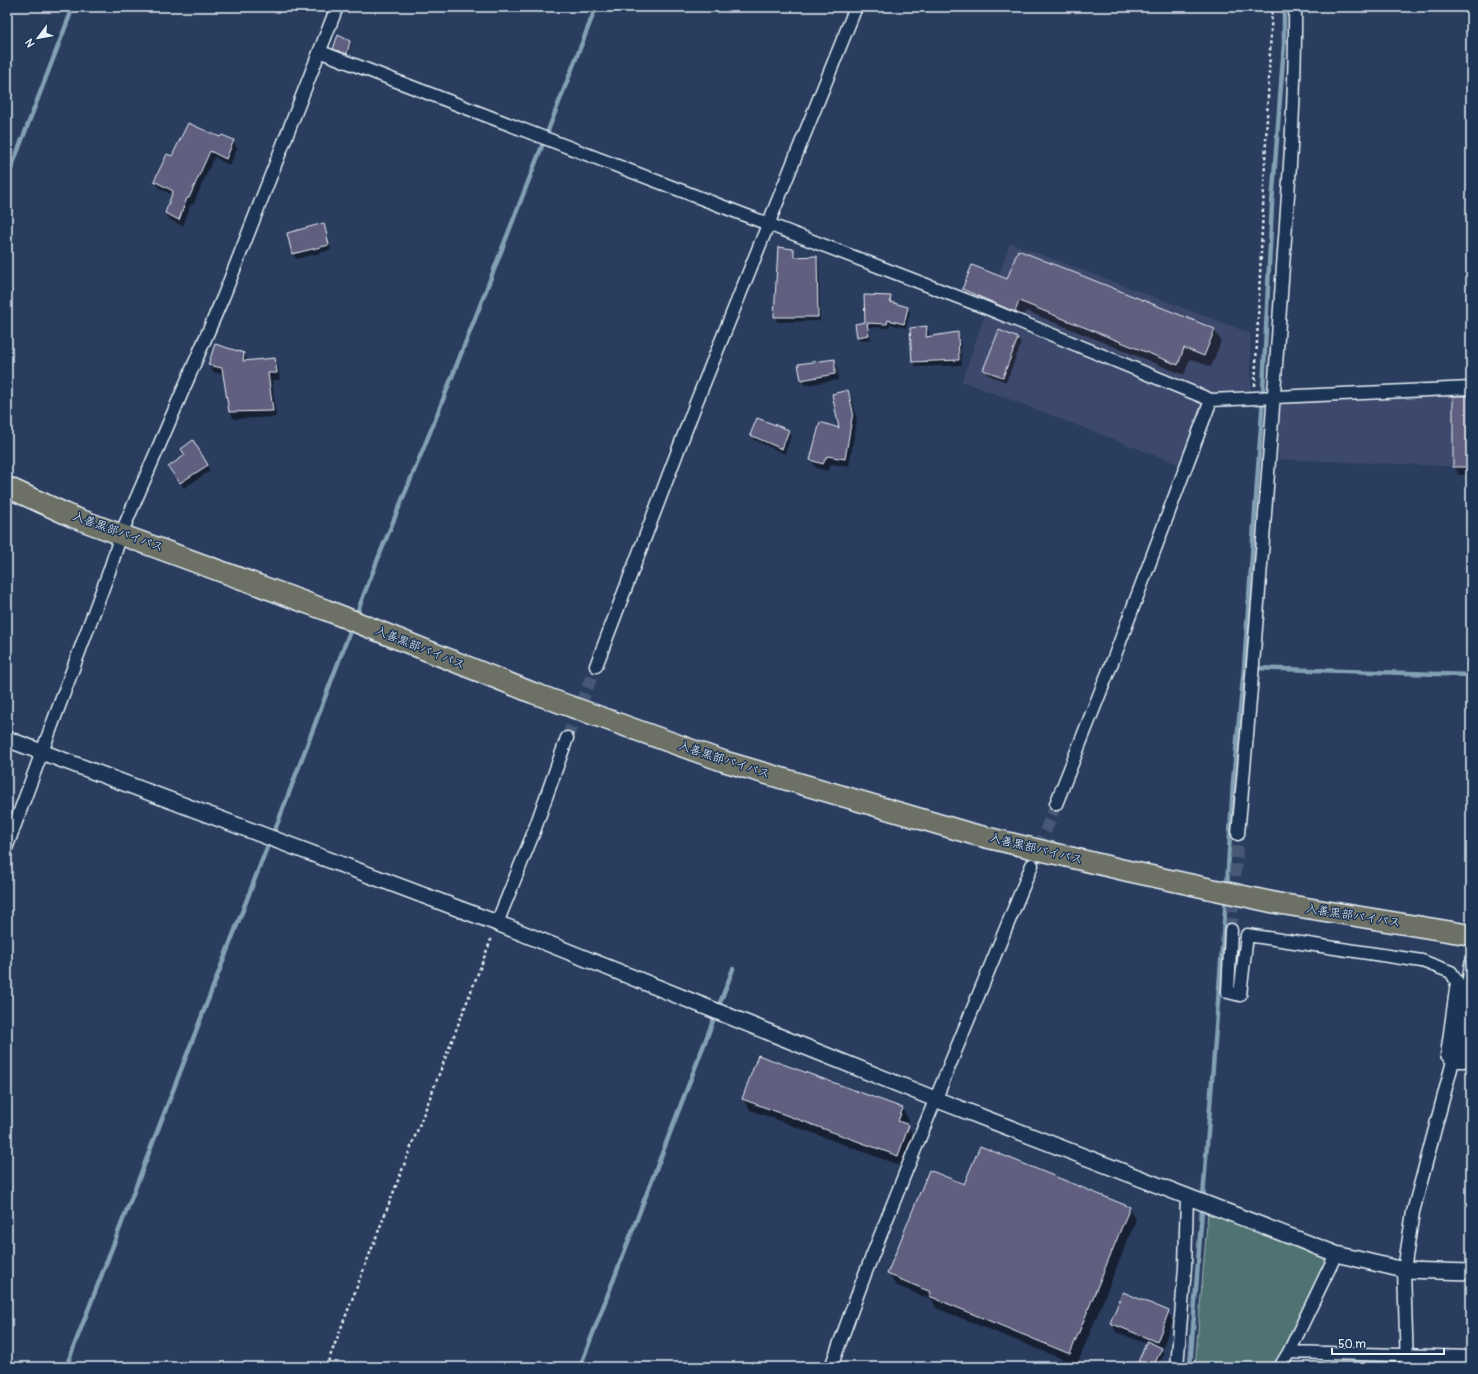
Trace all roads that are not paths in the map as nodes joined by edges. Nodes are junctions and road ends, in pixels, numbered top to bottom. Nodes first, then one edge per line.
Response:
1 (337, 7) edge
2 (856, 7) edge
3 (1295, 7) edge
4 (321, 52) junction
5 (767, 224) junction
6 (1471, 388) edge
7 (1274, 397) junction
8 (1211, 400) junction
9 (7, 487) edge
10 (121, 534) junction
11 (596, 666) tunnel mouth
12 (567, 738) tunnel mouth
13 (7, 739) edge
14 (42, 753) junction
15 (1056, 804) tunnel mouth
16 (1238, 834) tunnel mouth
17 (7, 846) edge
18 (1032, 865) tunnel mouth
19 (498, 923) junction
20 (1231, 930) tunnel mouth
21 (1471, 935) edge
22 (1471, 964) edge
23 (1471, 1038) edge
24 (1453, 1061) junction
25 (935, 1098) junction
26 (1187, 1196) junction
27 (1336, 1254) junction
28 (1404, 1270) junction
29 (1471, 1272) edge
30 (1289, 1352) junction
31 (1471, 1357) edge
32 (1407, 1362) edge
33 (831, 1367) edge
34 (1177, 1367) edge
35 (1280, 1367) edge

1 - 4 street
2 - 5 street
3 - 7 street
4 - 5 street
4 - 10 street
5 - 8 street
5 - 11 street
6 - 7 street
7 - 8 street
7 - 16 street
8 - 15 street
9 - 10 highway, 入善黒部バイパス
10 - 14 street
10 - 21 highway, 入善黒部バイパス
12 - 19 street
13 - 14 street
14 - 17 street
14 - 19 street
18 - 25 street
19 - 25 street
20 - 24 street
22 - 24 street
23 - 24 street
24 - 28 street
25 - 26 street
25 - 33 street
26 - 27 street
26 - 34 street
27 - 28 street
27 - 30 street
28 - 29 street
28 - 32 street
30 - 32 street
30 - 35 street
31 - 32 street

